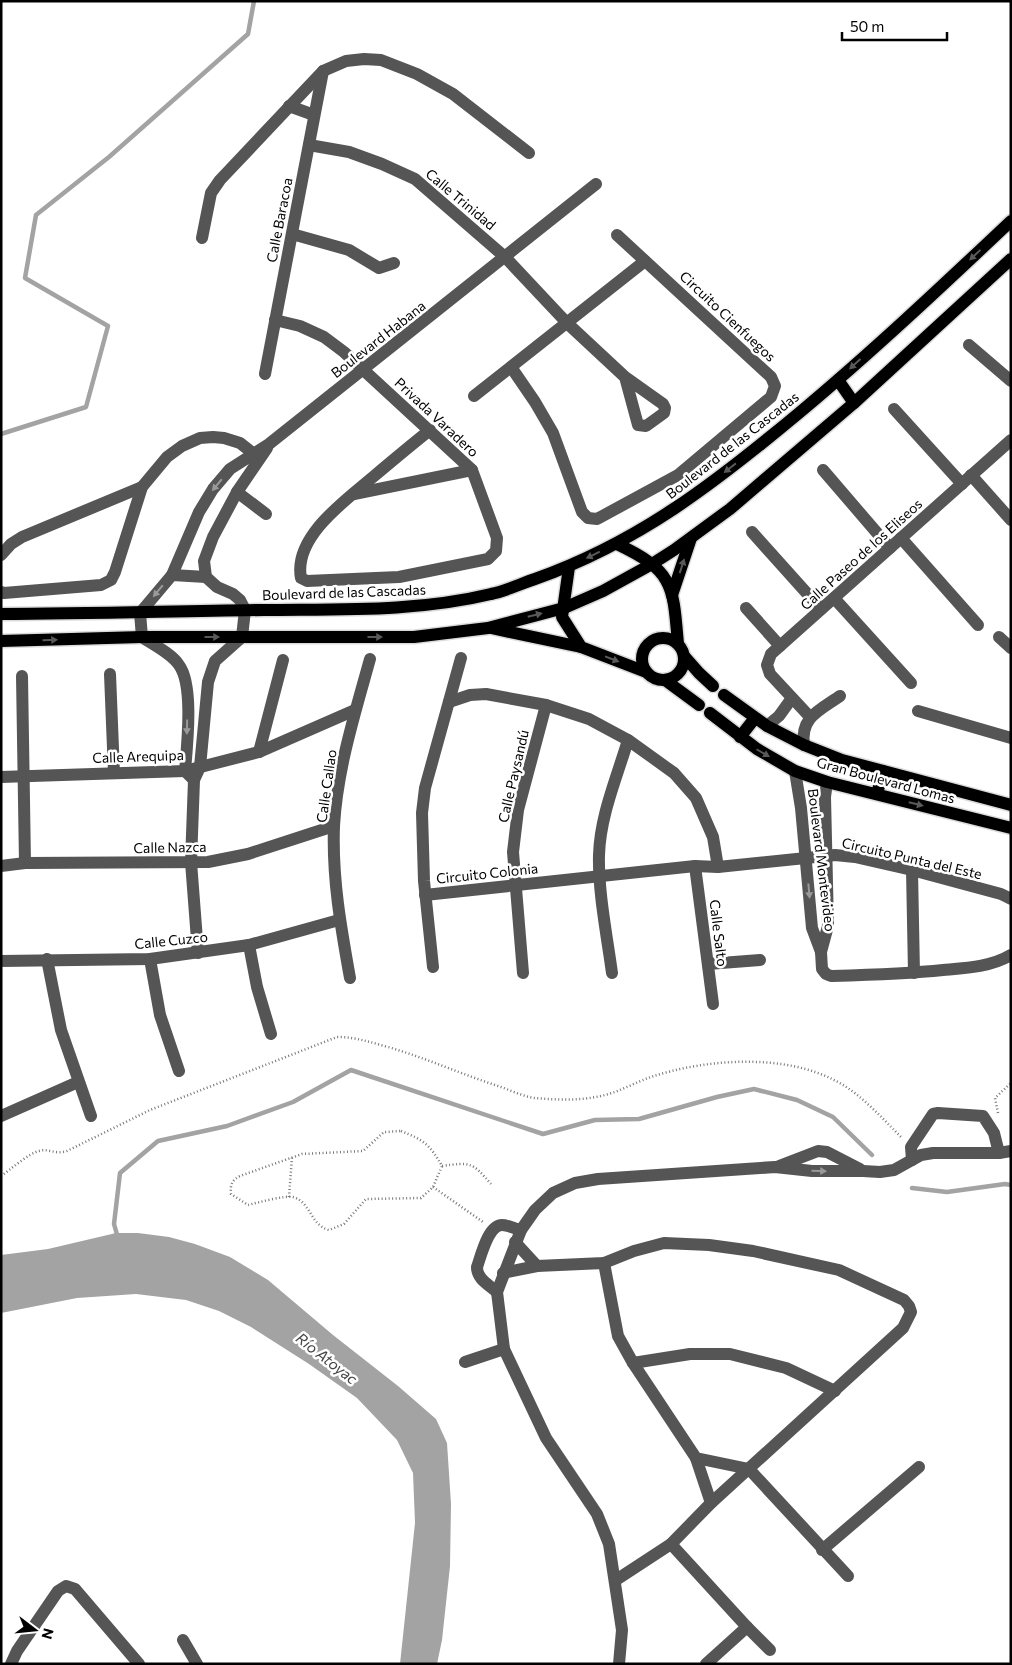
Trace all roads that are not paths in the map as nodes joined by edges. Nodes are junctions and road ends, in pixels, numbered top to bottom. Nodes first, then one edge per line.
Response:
1 (323, 71) junction
2 (288, 106) junction
3 (314, 116) junction
4 (309, 145) junction
5 (529, 153) dead end
6 (596, 184) dead end
7 (1011, 222) edge
8 (292, 234) junction
9 (617, 235) dead end
10 (202, 238) dead end
11 (505, 257) junction
12 (1011, 260) edge
13 (645, 261) junction
14 (394, 264) dead end
15 (275, 320) junction
16 (567, 323) junction
17 (969, 345) dead end
18 (511, 366) junction
19 (363, 370) junction
20 (265, 374) dead end
21 (624, 377) dead end
22 (838, 380) junction
23 (1011, 381) edge
24 (474, 396) dead end
25 (854, 403) junction
26 (894, 409) dead end
27 (430, 430) junction
28 (1011, 440) edge
29 (256, 456) junction
30 (472, 470) junction
31 (823, 470) dead end
32 (967, 479) junction
33 (142, 487) junction
34 (237, 492) junction
35 (352, 494) junction
36 (266, 514) dead end
37 (1011, 520) edge
38 (752, 532) dead end
39 (691, 538) junction
40 (901, 538) junction
41 (617, 544) junction
42 (890, 548) junction
43 (1, 555) edge
44 (652, 564) junction
45 (568, 567) junction
46 (172, 575) junction
47 (206, 577) junction
48 (1, 592) edge
49 (672, 595) junction
50 (834, 598) junction
51 (564, 608) junction
52 (746, 608) dead end
53 (821, 609) junction
54 (245, 610) junction
55 (140, 613) junction
56 (1, 614) edge
57 (978, 625) dead end
58 (488, 628) junction
59 (242, 636) junction
60 (142, 637) junction
61 (998, 637) dead end
62 (1, 641) edge
63 (678, 644) junction
64 (780, 646) junction
65 (581, 647) junction
66 (1011, 648) edge
67 (684, 656) junction
68 (461, 658) dead end
69 (370, 659) dead end
70 (283, 660) dead end
71 (646, 672) junction
72 (110, 674) dead end
73 (22, 676) dead end
74 (665, 680) junction
75 (912, 682) dead end
76 (713, 686) dead end
77 (724, 695) dead end
78 (840, 696) dead end
79 (792, 698) junction
80 (449, 702) junction
81 (546, 704) junction
82 (699, 705) dead end
83 (356, 710) junction
84 (918, 711) dead end
85 (710, 713) dead end
86 (810, 717) junction
87 (755, 718) junction
88 (768, 726) junction
89 (740, 738) junction
90 (1011, 738) edge
91 (628, 740) junction
92 (804, 745) junction
93 (259, 752) junction
94 (200, 767) junction
95 (795, 771) junction
96 (883, 771) junction
97 (114, 772) junction
98 (23, 775) junction
99 (190, 776) junction
100 (1, 777) edge
101 (827, 782) junction
102 (877, 794) junction
103 (1011, 805) edge
104 (334, 826) junction
105 (1011, 828) edge
106 (827, 855) junction
107 (806, 858) junction
108 (191, 862) junction
109 (25, 863) junction
110 (1, 866) edge
111 (695, 866) junction
112 (718, 867) junction
113 (912, 870) junction
114 (600, 876) junction
115 (515, 884) junction
116 (425, 895) junction
117 (1011, 899) edge
118 (339, 920) junction
119 (249, 945) junction
120 (821, 952) junction
121 (198, 953) junction
122 (1011, 955) edge
123 (47, 959) junction
124 (1, 960) edge
125 (150, 960) junction
126 (760, 960) dead end
127 (708, 964) junction
128 (433, 967) dead end
129 (523, 973) dead end
130 (612, 973) dead end
131 (914, 973) junction
132 (350, 978) dead end
133 (713, 1004) dead end
134 (270, 1034) dead end
135 (179, 1071) dead end
136 (78, 1082) junction
137 (1, 1116) edge
138 (91, 1116) dead end
139 (1005, 1152) edge
140 (911, 1153) junction
141 (775, 1168) junction
142 (863, 1171) junction
143 (521, 1230) junction
144 (515, 1242) junction
145 (604, 1263) junction
146 (537, 1266) junction
147 (503, 1273) junction
148 (497, 1292) junction
149 (504, 1349) junction
150 (465, 1362) dead end
151 (633, 1363) junction
152 (835, 1391) junction
153 (696, 1458) junction
154 (919, 1467) dead end
155 (749, 1469) junction
156 (710, 1503) junction
157 (671, 1544) junction
158 (822, 1550) junction
159 (848, 1576) dead end
160 (616, 1580) junction
161 (747, 1627) junction
162 (183, 1640) dead end
163 (770, 1650) dead end
164 (11, 1664) edge
165 (139, 1664) edge
166 (197, 1664) edge
167 (619, 1664) edge
168 (706, 1664) edge

1 - 2 street
1 - 3 street, Calle Baracoa
1 - 5 street
2 - 3 street
2 - 10 street
3 - 4 street, Calle Baracoa
4 - 8 street, Calle Baracoa
4 - 11 street, Calle Trinidad
6 - 11 street, Boulevard Habana
7 -> 22 main road, Boulevard de las Cascadas
8 - 14 street
8 - 15 street, Calle Baracoa
9 - 13 street, Circuito Cienfuegos
11 - 16 street, Calle Trinidad
11 - 19 street, Boulevard Habana
12 - 25 main road
13 - 16 street
13 - 18 street, Circuito Cienfuegos
15 - 19 street, Privada Varadero
15 - 20 street, Calle Baracoa
16 - 18 street
16 - 21 street, Calle Trinidad
17 - 23 street
18 - 24 street
19 - 27 street, Privada Varadero
19 - 29 street, Boulevard Habana
22 - 25 main road
22 -> 41 main road, Boulevard de las Cascadas
25 - 39 main road
26 - 32 street
27 - 30 street, Privada Varadero
27 - 35 street
28 - 32 street, Calle Paseo de los Eliseos
29 - 33 street
29 - 34 street, Boulevard Habana
29 -> 46 street, Boulevard Habana
30 - 35 street
30 - 35 street, Privada Varadero
31 - 42 street
32 - 37 street
32 - 40 street, Calle Paseo de los Eliseos
33 - 43 street
33 - 48 street
34 - 36 street
34 - 47 street, Boulevard Habana
38 - 53 street
39 - 44 main road
49 -> 39 main road
40 - 42 street, Calle Paseo de los Eliseos
40 - 57 street
41 - 44 main road
41 -> 45 main road, Boulevard de las Cascadas
42 - 50 street, Calle Paseo de los Eliseos
44 - 49 main road
44 - 51 main road
45 - 51 main road
45 - 54 main road, Boulevard de las Cascadas
46 - 47 street
46 -> 55 street, Boulevard Habana
47 - 54 street
49 - 63 main road
50 - 53 street, Calle Paseo de los Eliseos
50 - 75 street
58 -> 51 main road
51 - 65 main road
52 - 64 street
53 - 64 street, Calle Paseo de los Eliseos
54 - 55 main road, Boulevard de las Cascadas
54 - 59 street
55 - 56 main road, Boulevard de las Cascadas
55 - 60 street
59 -> 58 main road
58 - 65 main road
60 -> 59 main road
59 - 94 street
62 -> 60 main road
60 -> 99 street
61 - 66 street
63 - 67 main road
63 - 71 main road
64 - 79 street, Calle Paseo de los Eliseos
65 -> 71 main road
67 - 74 main road
67 - 76 main road
68 - 80 street, Circuito Colonia
69 - 83 street, Calle Callao
70 - 93 street
71 - 74 main road
72 - 97 street
73 - 98 street
74 - 82 main road
77 - 87 main road, Gran Boulevard Lomas
78 - 86 street
79 - 86 street, Calle Paseo de los Eliseos
79 - 88 street
80 - 81 street
80 - 116 street, Circuito Colonia
81 - 91 street
81 - 115 street, Calle Paysandú
83 - 93 street, Calle Arequipa
83 - 104 street, Calle Callao
84 - 90 street
85 - 89 main road, Gran Boulevard Lomas
86 - 92 street
87 - 88 main road, Gran Boulevard Lomas
87 - 89 main road
88 - 92 main road, Gran Boulevard Lomas
89 -> 95 main road, Gran Boulevard Lomas
91 - 112 street
91 - 114 street
92 - 96 main road, Gran Boulevard Lomas
93 - 94 street, Calle Arequipa
94 - 99 street, Calle Arequipa
95 - 101 main road, Gran Boulevard Lomas
95 - 107 street, Boulevard Montevideo
96 - 102 main road
96 - 103 main road, Gran Boulevard Lomas
97 - 98 street, Calle Arequipa
97 - 99 street, Calle Arequipa
98 - 100 street, Calle Arequipa
98 - 109 street
99 - 108 street
101 - 102 main road, Gran Boulevard Lomas
101 - 106 street, Boulevard Montevideo
102 -> 105 main road, Gran Boulevard Lomas
104 - 108 street, Calle Nazca
104 - 118 street, Calle Callao
106 - 107 street, Circuito Punta del Este
106 - 113 street, Circuito Punta del Este
106 - 120 street, Boulevard Montevideo
107 - 112 street, Circuito Colonia
107 -> 120 street, Boulevard Montevideo
108 - 109 street, Calle Nazca
108 - 121 street
109 - 110 street, Calle Nazca
111 - 112 street, Circuito Colonia
111 - 114 street, Circuito Colonia
111 - 127 street, Calle Salto
113 - 117 street, Circuito Punta del Este
113 - 131 street
114 - 115 street, Circuito Colonia
114 - 130 street
115 - 116 street, Circuito Colonia
115 - 129 street, Calle Paysandú
116 - 128 street
118 - 119 street, Calle Cuzco
118 - 132 street, Calle Callao
119 - 121 street, Calle Cuzco
119 - 134 street
120 - 131 street, Boulevard Montevideo
121 - 125 street, Calle Cuzco
122 - 131 street
123 - 124 street, Calle Cuzco
123 - 125 street, Calle Cuzco
123 - 136 street
125 - 135 street
126 - 127 street
127 - 133 street, Calle Salto
136 - 137 street
136 - 138 street
139 - 140 street
139 - 140 street
140 - 142 street
141 -> 142 street
141 - 142 street
141 - 143 street
143 - 144 street
143 - 148 street
144 - 146 street
144 - 147 street
145 - 146 street
145 - 151 street
145 - 152 street
146 - 147 street
147 - 148 street
148 - 149 street
149 - 150 street
149 - 160 street
151 - 152 street
151 - 153 street
152 - 155 street
153 - 155 street
153 - 156 street
154 - 158 street
155 - 156 street
155 - 158 street
156 - 157 street
157 - 160 street
157 - 161 street
158 - 159 street
160 - 167 street
161 - 163 street
161 - 168 street
162 - 166 street
164 - 165 street

